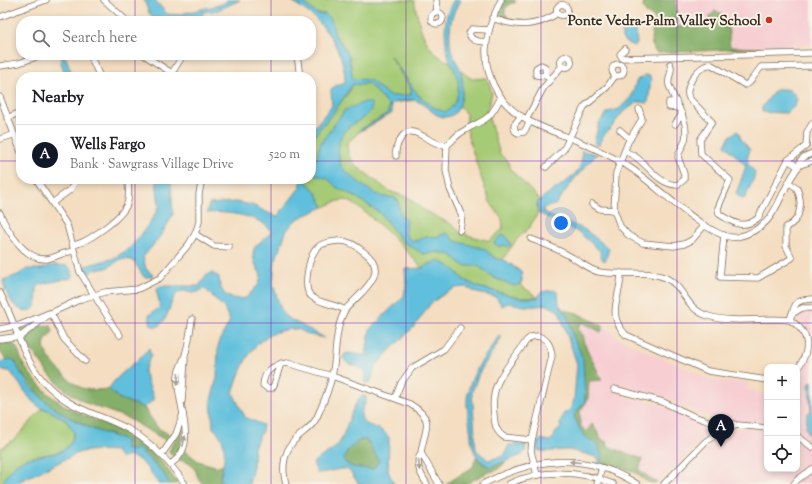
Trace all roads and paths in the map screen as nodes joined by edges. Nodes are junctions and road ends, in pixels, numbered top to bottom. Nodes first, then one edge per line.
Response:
1 (46, 0) edge
2 (104, 0) edge
3 (436, 0) edge
4 (501, 0) edge
5 (437, 12) dead end
6 (558, 14) dead end
7 (122, 16) edge
8 (0, 17) edge
9 (492, 18) junction
10 (488, 30) junction
11 (486, 42) junction
12 (625, 48) dead end
13 (812, 53) edge
14 (27, 60) edge
15 (92, 60) edge
16 (152, 60) edge
17 (180, 60) edge
18 (298, 60) edge
19 (670, 64) dead end
20 (0, 66) edge
21 (562, 66) dead end
22 (812, 66) edge
23 (98, 72) edge
24 (170, 72) edge
25 (173, 72) edge
26 (299, 72) edge
27 (615, 76) dead end
28 (0, 97) edge
29 (500, 97) junction
30 (639, 109) dead end
31 (16, 114) edge
32 (682, 114) junction
33 (520, 116) junction
34 (7, 118) junction
35 (528, 121) junction
36 (675, 124) dead end
37 (812, 124) edge
38 (620, 130) dead end
39 (13, 135) junction
40 (570, 138) junction
41 (0, 139) edge
42 (630, 139) junction
43 (16, 141) edge
44 (447, 144) junction
45 (626, 152) junction
46 (812, 153) edge
47 (396, 156) dead end
48 (788, 160) junction
49 (812, 161) edge
50 (622, 162) junction
51 (799, 166) junction
52 (546, 167) dead end
53 (789, 183) junction
54 (39, 184) edge
55 (74, 184) edge
56 (128, 184) edge
57 (201, 184) edge
58 (671, 184) junction
59 (664, 193) junction
60 (52, 203) junction
61 (592, 204) dead end
62 (614, 210) junction
63 (0, 213) edge
64 (704, 226) junction
65 (460, 230) dead end
66 (195, 234) junction
67 (724, 235) junction
68 (531, 239) dead end
69 (229, 247) dead end
70 (73, 248) junction
71 (621, 273) junction
72 (0, 293) edge
73 (94, 294) junction
74 (810, 299) edge
75 (810, 308) edge
76 (346, 310) junction
77 (52, 312) junction
78 (792, 314) junction
79 (192, 319) dead end
80 (790, 320) junction
81 (13, 326) junction
82 (460, 328) dead end
83 (0, 329) edge
84 (120, 334) dead end
85 (17, 338) junction
86 (0, 339) edge
87 (85, 361) dead end
88 (281, 363) dead end
89 (800, 365) edge
90 (332, 376) junction
91 (764, 380) edge
92 (614, 389) dead end
93 (395, 398) junction
94 (183, 414) junction
95 (711, 422) junction
96 (736, 425) junction
97 (764, 428) edge
98 (721, 430) junction
99 (800, 438) edge
100 (532, 440) junction
101 (812, 447) edge
102 (421, 453) junction
103 (162, 454) junction
104 (535, 463) junction
105 (170, 464) junction
106 (602, 468) junction
107 (812, 469) edge
108 (537, 475) junction
109 (598, 481) edge
110 (185, 483) edge
111 (286, 484) edge
112 (427, 484) edge
113 (439, 484) edge
114 (483, 484) edge
115 (509, 484) edge
116 (613, 484) edge
117 (637, 484) edge
118 (664, 484) edge
119 (794, 484) edge

1 - 8 street
2 - 7 street
3 - 5 street
4 - 9 street
6 - 9 street
9 - 10 street
10 - 11 street
10 - 11 street
11 - 29 street
12 - 13 street
14 - 20 street
15 - 23 street
16 - 24 street
17 - 25 street
18 - 26 street
19 - 32 street
21 - 35 street
22 - 48 street
27 - 40 street
28 - 34 street
29 - 33 street
29 - 44 street
30 - 42 street
31 - 34 street
32 - 36 street
32 - 58 street
33 - 35 street
33 - 35 street
34 - 39 street
35 - 40 street
37 - 48 street
38 - 42 street
39 - 41 street
39 - 43 street
40 - 50 street
40 - 52 street
42 - 45 street
44 - 47 street
44 - 65 street
45 - 50 street
45 - 58 street
46 - 51 street
48 - 51 street
49 - 51 street
50 - 59 street
50 - 62 street
51 - 53 street
53 - 67 street
53 - 67 street
54 - 60 street
55 - 60 street
56 - 70 street
57 - 66 street
58 - 59 street
59 - 64 street
60 - 70 street
61 - 62 street
62 - 64 street
63 - 70 street
64 - 67 street
66 - 69 street
66 - 73 street
68 - 71 street
70 - 73 street
71 - 80 street
71 - 91 street
72 - 81 street
73 - 77 street
73 - 84 street
74 - 75 street
74 - 78 street
75 - 78 street
76 - 76 street
76 - 90 street
77 - 81 street
77 - 85 street
77 - 87 street
78 - 80 street
79 - 94 street
80 - 89 street
81 - 83 street
81 - 85 street
82 - 93 street
85 - 86 street
85 - 103 street
88 - 90 street
90 - 93 street
90 - 111 street
92 - 95 street
93 - 102 street
94 - 103 street
105 -> 94 street
95 - 96 street
95 - 98 street
96 - 97 street
96 - 98 street
98 - 118 street
99 - 101 street
100 - 100 street
100 - 104 street
102 -> 112 street
102 - 113 street
103 - 105 street
106 -> 104 street
104 - 108 street
104 - 114 street
105 - 110 street
106 - 109 street
106 - 117 street
107 - 119 street
108 - 109 street
108 - 115 street
109 - 116 street

